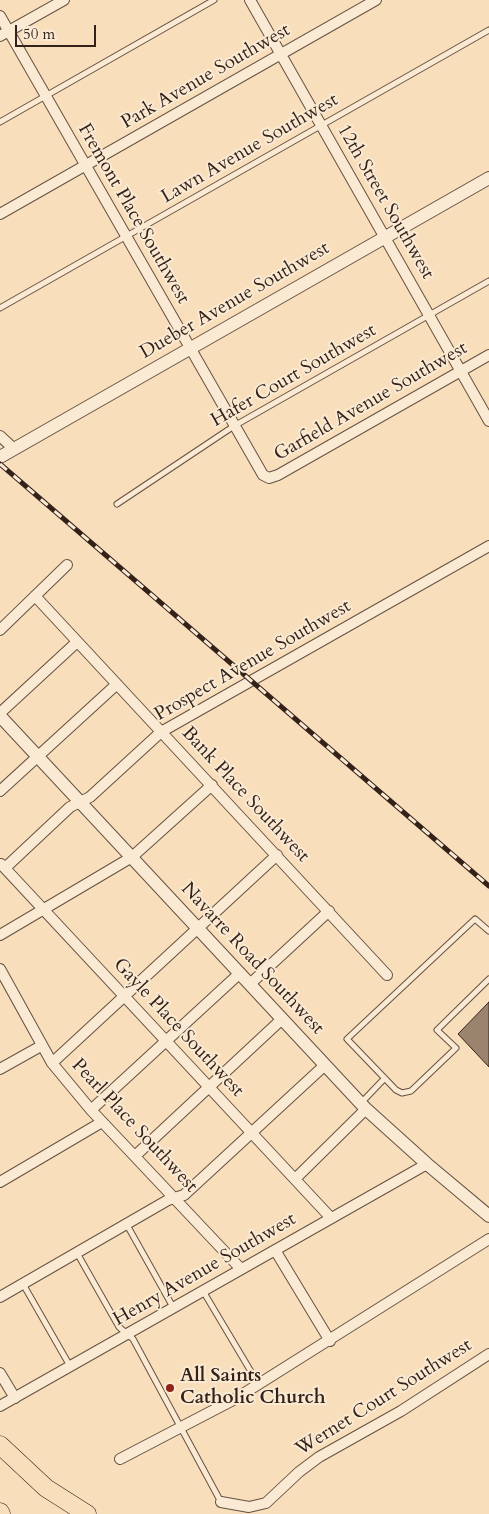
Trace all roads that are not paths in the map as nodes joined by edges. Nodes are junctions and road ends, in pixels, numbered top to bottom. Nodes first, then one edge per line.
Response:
1 (64, 0) edge
2 (214, 0) edge
3 (250, 0) edge
4 (376, 0) edge
5 (0, 16) edge
6 (489, 30) edge
7 (4, 34) edge
8 (281, 54) junction
9 (46, 95) junction
10 (0, 122) edge
11 (321, 126) junction
12 (86, 166) junction
13 (489, 178) edge
14 (0, 214) edge
15 (126, 237) junction
16 (385, 237) junction
17 (489, 281) edge
18 (0, 308) edge
19 (429, 316) junction
20 (190, 349) junction
21 (489, 355) edge
22 (460, 371) junction
23 (489, 421) edge
24 (234, 426) junction
25 (0, 436) edge
26 (14, 449) junction
27 (0, 457) edge
28 (270, 478) joint
29 (117, 504) dead end
30 (489, 546) edge
31 (67, 565) dead end
32 (35, 596) junction
33 (0, 630) edge
34 (77, 642) junction
35 (117, 684) junction
36 (0, 714) edge
37 (161, 732) junction
38 (38, 757) junction
39 (212, 785) junction
40 (0, 791) edge
41 (80, 802) junction
42 (277, 855) junction
43 (132, 857) junction
44 (2, 865) edge
45 (44, 910) junction
46 (329, 911) junction
47 (198, 928) junction
48 (489, 930) edge
49 (0, 935) edge
50 (0, 969) edge
51 (240, 973) junction
52 (387, 975) dead end
53 (489, 979) edge
54 (250, 984) junction
55 (123, 996) junction
56 (282, 1019) junction
57 (167, 1042) junction
58 (42, 1046) junction
59 (52, 1062) junction
60 (325, 1065) junction
61 (0, 1069) edge
62 (384, 1079) junction
63 (210, 1087) junction
64 (363, 1106) junction
65 (91, 1110) junction
66 (102, 1122) junction
67 (253, 1133) junction
68 (135, 1156) junction
69 (427, 1164) junction
70 (295, 1178) junction
71 (0, 1182) edge
72 (176, 1198) junction
73 (489, 1216) edge
74 (331, 1218) junction
75 (127, 1225) junction
76 (489, 1239) edge
77 (275, 1250) junction
78 (77, 1253) junction
79 (241, 1269) junction
80 (23, 1284) junction
81 (203, 1291) junction
82 (0, 1297) edge
83 (173, 1307) junction
84 (127, 1334) junction
85 (330, 1341) junction
86 (489, 1354) edge
87 (70, 1366) junction
88 (0, 1373) edge
89 (259, 1385) junction
90 (14, 1398) junction
91 (0, 1406) edge
92 (183, 1428) junction
93 (0, 1445) edge
94 (120, 1459) dead end
95 (221, 1502) joint
96 (86, 1514) edge

1 - 7 street
2 - 9 lane
3 - 8 street, 12th Street Southwest
4 - 8 street, Park Avenue Southwest
5 - 7 street, Fremont Place Southwest
6 - 11 lane, Lawn Avenue Southwest
7 - 9 street, Fremont Place Southwest
8 - 11 street, 12th Street Southwest
8 - 12 street, Park Avenue Southwest
9 - 10 lane
9 - 12 street, Fremont Place Southwest
11 - 15 lane, Lawn Avenue Southwest
11 - 16 street, 12th Street Southwest
12 - 14 street, Park Avenue Southwest
12 - 15 street, Fremont Place Southwest
13 - 16 street, Dueber Avenue Southwest
15 - 18 lane, Lawn Avenue Southwest
15 - 20 street, Fremont Place Southwest
16 - 19 street, 12th Street Southwest
16 - 20 street, Dueber Avenue Southwest
17 - 19 lane, Hafer Court Southwest
19 - 22 street, 12th Street Southwest
19 - 24 lane, Hafer Court Southwest
20 - 24 street, Fremont Place Southwest
20 - 26 street, Dueber Avenue Southwest
21 - 22 street, Garfield Avenue Southwest
22 - 23 street, 12th Street Southwest
22 - 28 street, Garfield Avenue Southwest
24 - 28 street, Fremont Place Southwest
24 - 29 lane, Hafer Court Southwest
25 - 26 street
26 - 27 street, Dueber Avenue Southwest
30 - 37 street, Prospect Avenue Southwest
31 - 32 street
32 - 33 street
32 - 34 street, Bank Place Southwest
34 - 35 street, Bank Place Southwest
34 - 36 street
35 - 37 street, Bank Place Southwest
35 - 38 street
36 - 38 street, Navarre Road Southwest
37 - 39 street, Bank Place Southwest
37 - 41 street, Prospect Avenue Southwest
38 - 40 street
38 - 41 street, Navarre Road Southwest
39 - 42 street, Bank Place Southwest
39 - 43 street
41 - 43 street, Navarre Road Southwest
41 - 44 street, Prospect Avenue Southwest
42 - 46 street, Bank Place Southwest
42 - 47 street
43 - 45 street
43 - 47 street, Navarre Road Southwest
44 - 45 street, Gayle Place Southwest
45 - 49 street
45 - 55 street, Gayle Place Southwest
46 - 52 street, Bank Place Southwest
46 - 54 street
47 - 51 street, Navarre Road Southwest
47 - 55 street
48 - 62 lane
50 - 58 street, Pearl Place Southwest
51 - 54 street, Navarre Road Southwest
51 - 57 street
53 - 62 lane
54 - 56 street, Navarre Road Southwest
55 - 57 street, Gayle Place Southwest
55 - 59 street
56 - 60 street, Navarre Road Southwest
56 - 63 street
57 - 63 street, Gayle Place Southwest
57 - 65 street
58 - 59 street, Pearl Place Southwest
58 - 61 street
59 - 65 street, Pearl Place Southwest
60 - 64 street, Navarre Road Southwest
60 - 67 street
62 - 64 lane
63 - 67 street, Gayle Place Southwest
63 - 68 street
64 - 69 street, Navarre Road Southwest
64 - 70 street
65 - 66 street, Pearl Place Southwest
66 - 68 street, Pearl Place Southwest
66 - 71 street
67 - 70 street, Gayle Place Southwest
67 - 72 street
68 - 72 street, Pearl Place Southwest
69 - 73 street, Navarre Road Southwest
69 - 74 street, Henry Avenue Southwest
70 - 74 street, Gayle Place Southwest
72 - 75 street
72 - 79 street, Pearl Place Southwest
74 - 77 street, Henry Avenue Southwest
75 - 78 street
75 - 83 lane
76 - 85 street
77 - 79 street, Henry Avenue Southwest
77 - 85 street
78 - 80 street
78 - 84 lane
79 - 81 street, Henry Avenue Southwest
80 - 82 street
80 - 87 lane
81 - 83 street, Henry Avenue Southwest
81 - 89 lane
83 - 84 street, Henry Avenue Southwest
84 - 87 street, Henry Avenue Southwest
84 - 92 lane
85 - 89 street
86 - 95 street, Wernet Court Southwest
87 - 90 street, Henry Avenue Southwest
88 - 90 street
89 - 92 street
90 - 91 street, Henry Avenue Southwest
92 - 94 street
92 - 95 lane
93 - 96 highway

